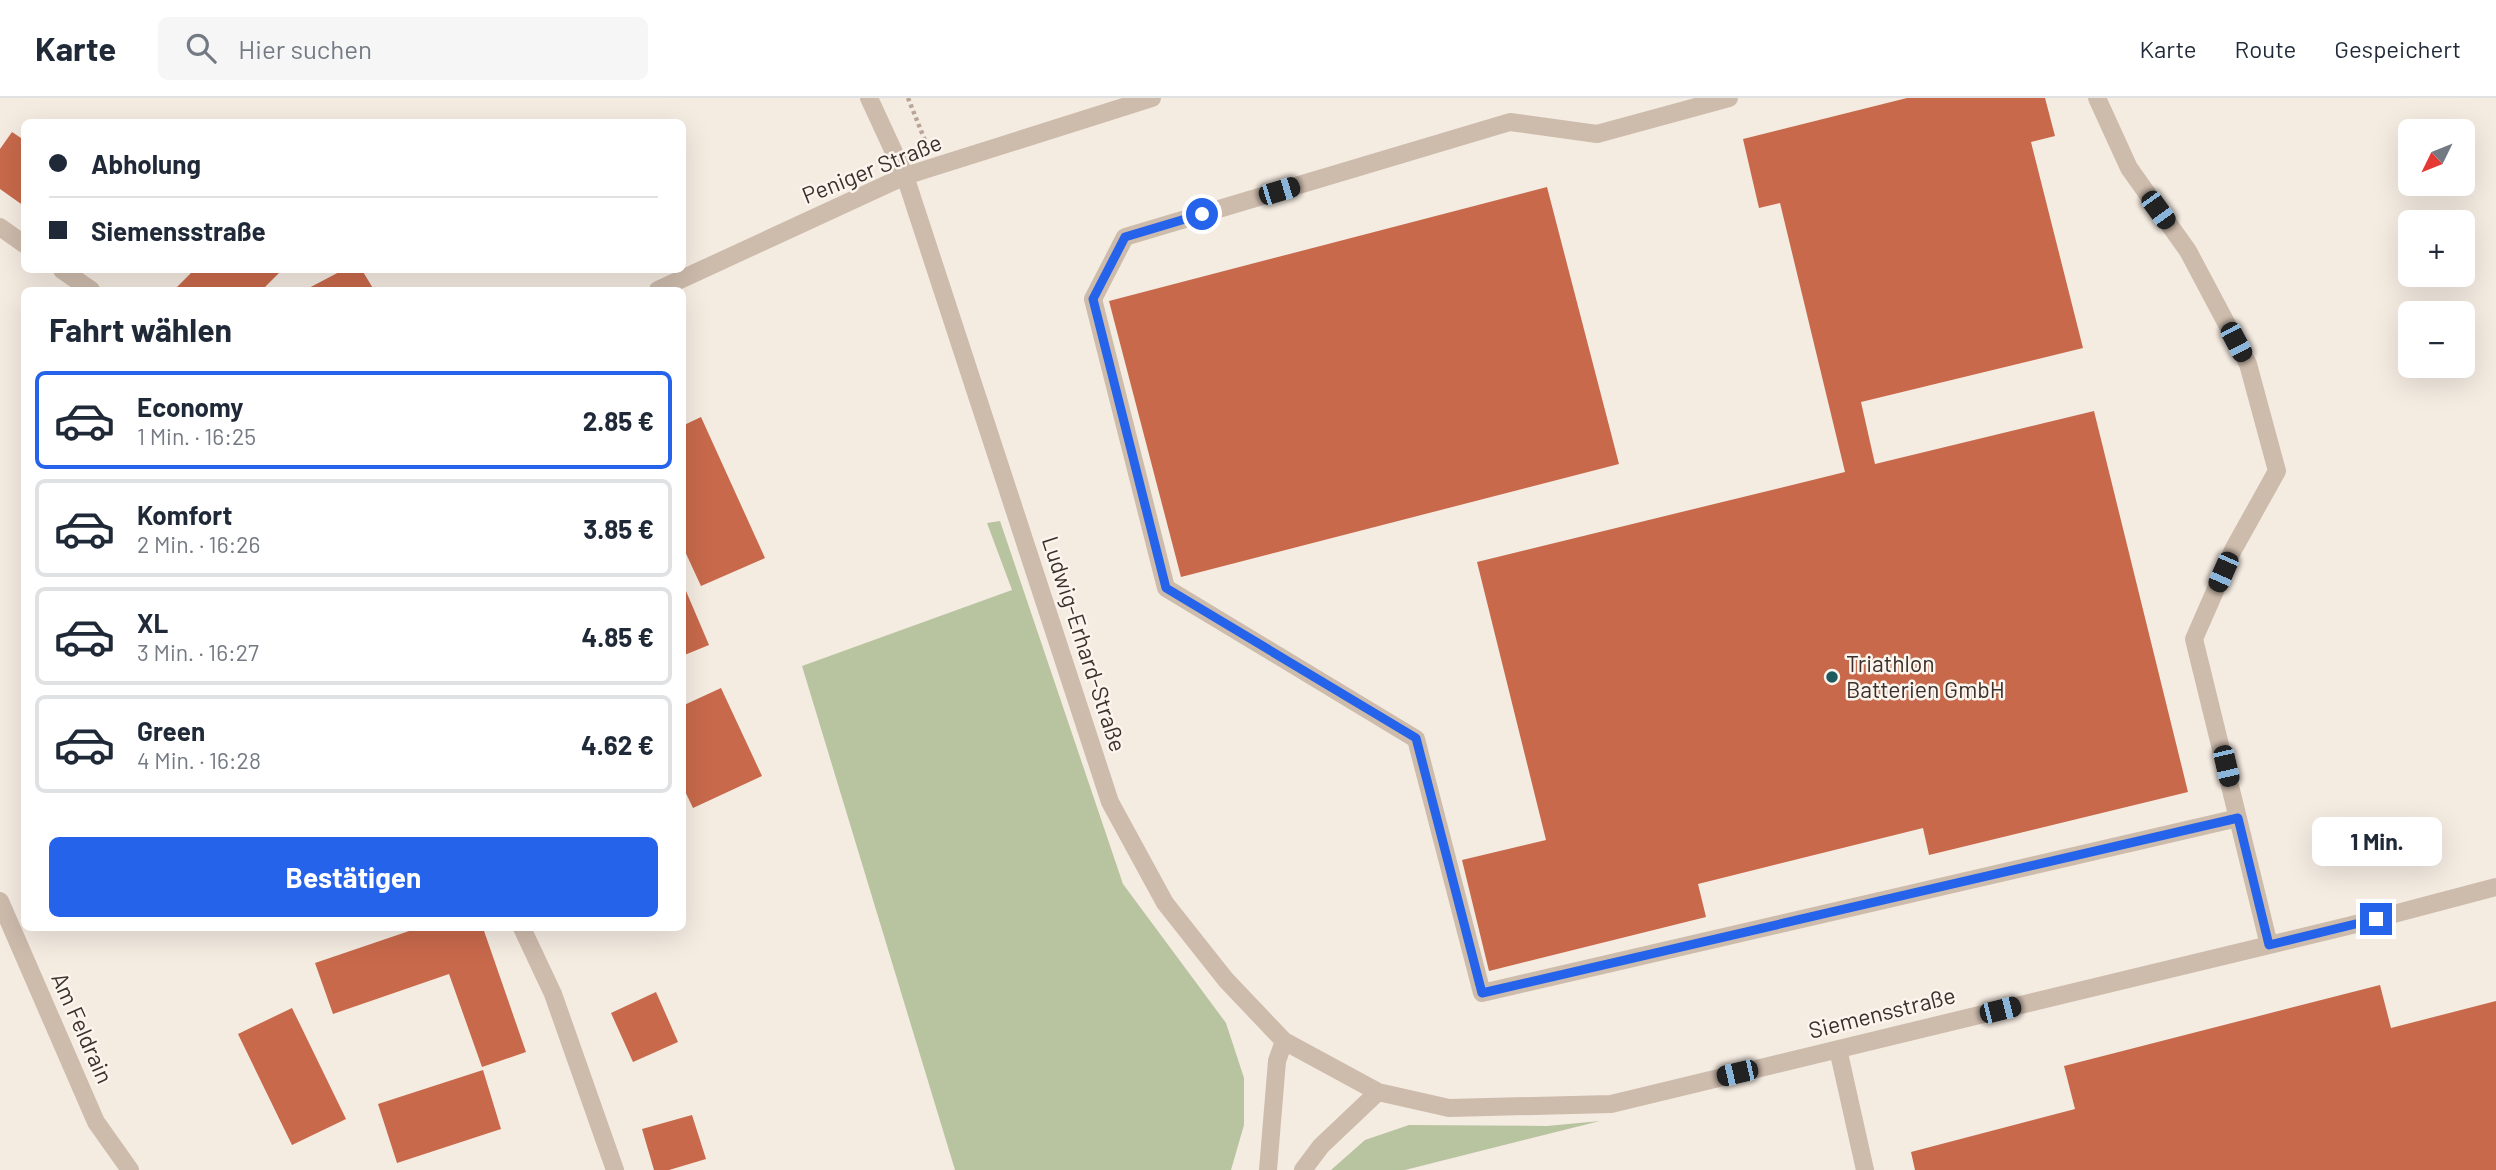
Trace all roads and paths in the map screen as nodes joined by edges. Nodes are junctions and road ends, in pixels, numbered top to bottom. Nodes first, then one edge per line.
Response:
1 (869, 98) edge
2 (908, 98) edge
3 (1152, 98) edge
4 (1728, 98) edge
5 (2097, 98) edge
6 (935, 167) junction
7 (905, 176) junction
8 (0, 227) edge
9 (21, 242) edge
10 (66, 273) edge
11 (87, 287) edge
12 (664, 287) edge
13 (2238, 818) junction
14 (2496, 887) edge
15 (0, 901) edge
16 (523, 931) edge
17 (2269, 945) junction
18 (1284, 1041) junction
19 (1838, 1049) junction
20 (1378, 1092) junction
21 (130, 1170) edge
22 (615, 1170) edge
23 (1268, 1170) edge
24 (1303, 1170) edge
25 (1865, 1170) edge

1 - 7 street, Ludwig-Erhard-Straße
2 - 6 path
3 - 6 street, Peniger Straße
4 - 13 street
5 - 13 street
6 - 7 street, Peniger Straße
7 - 12 street, Peniger Straße
7 - 18 street, Ludwig-Erhard-Straße
8 - 9 street
10 - 11 street
13 - 17 street
14 - 17 street, Siemensstraße
15 - 21 street, Am Feldrain
16 - 22 street
17 - 19 street, Siemensstraße
18 - 20 street, Siemensstraße
18 - 23 street
19 - 20 street, Siemensstraße
19 - 25 street
20 - 24 street

